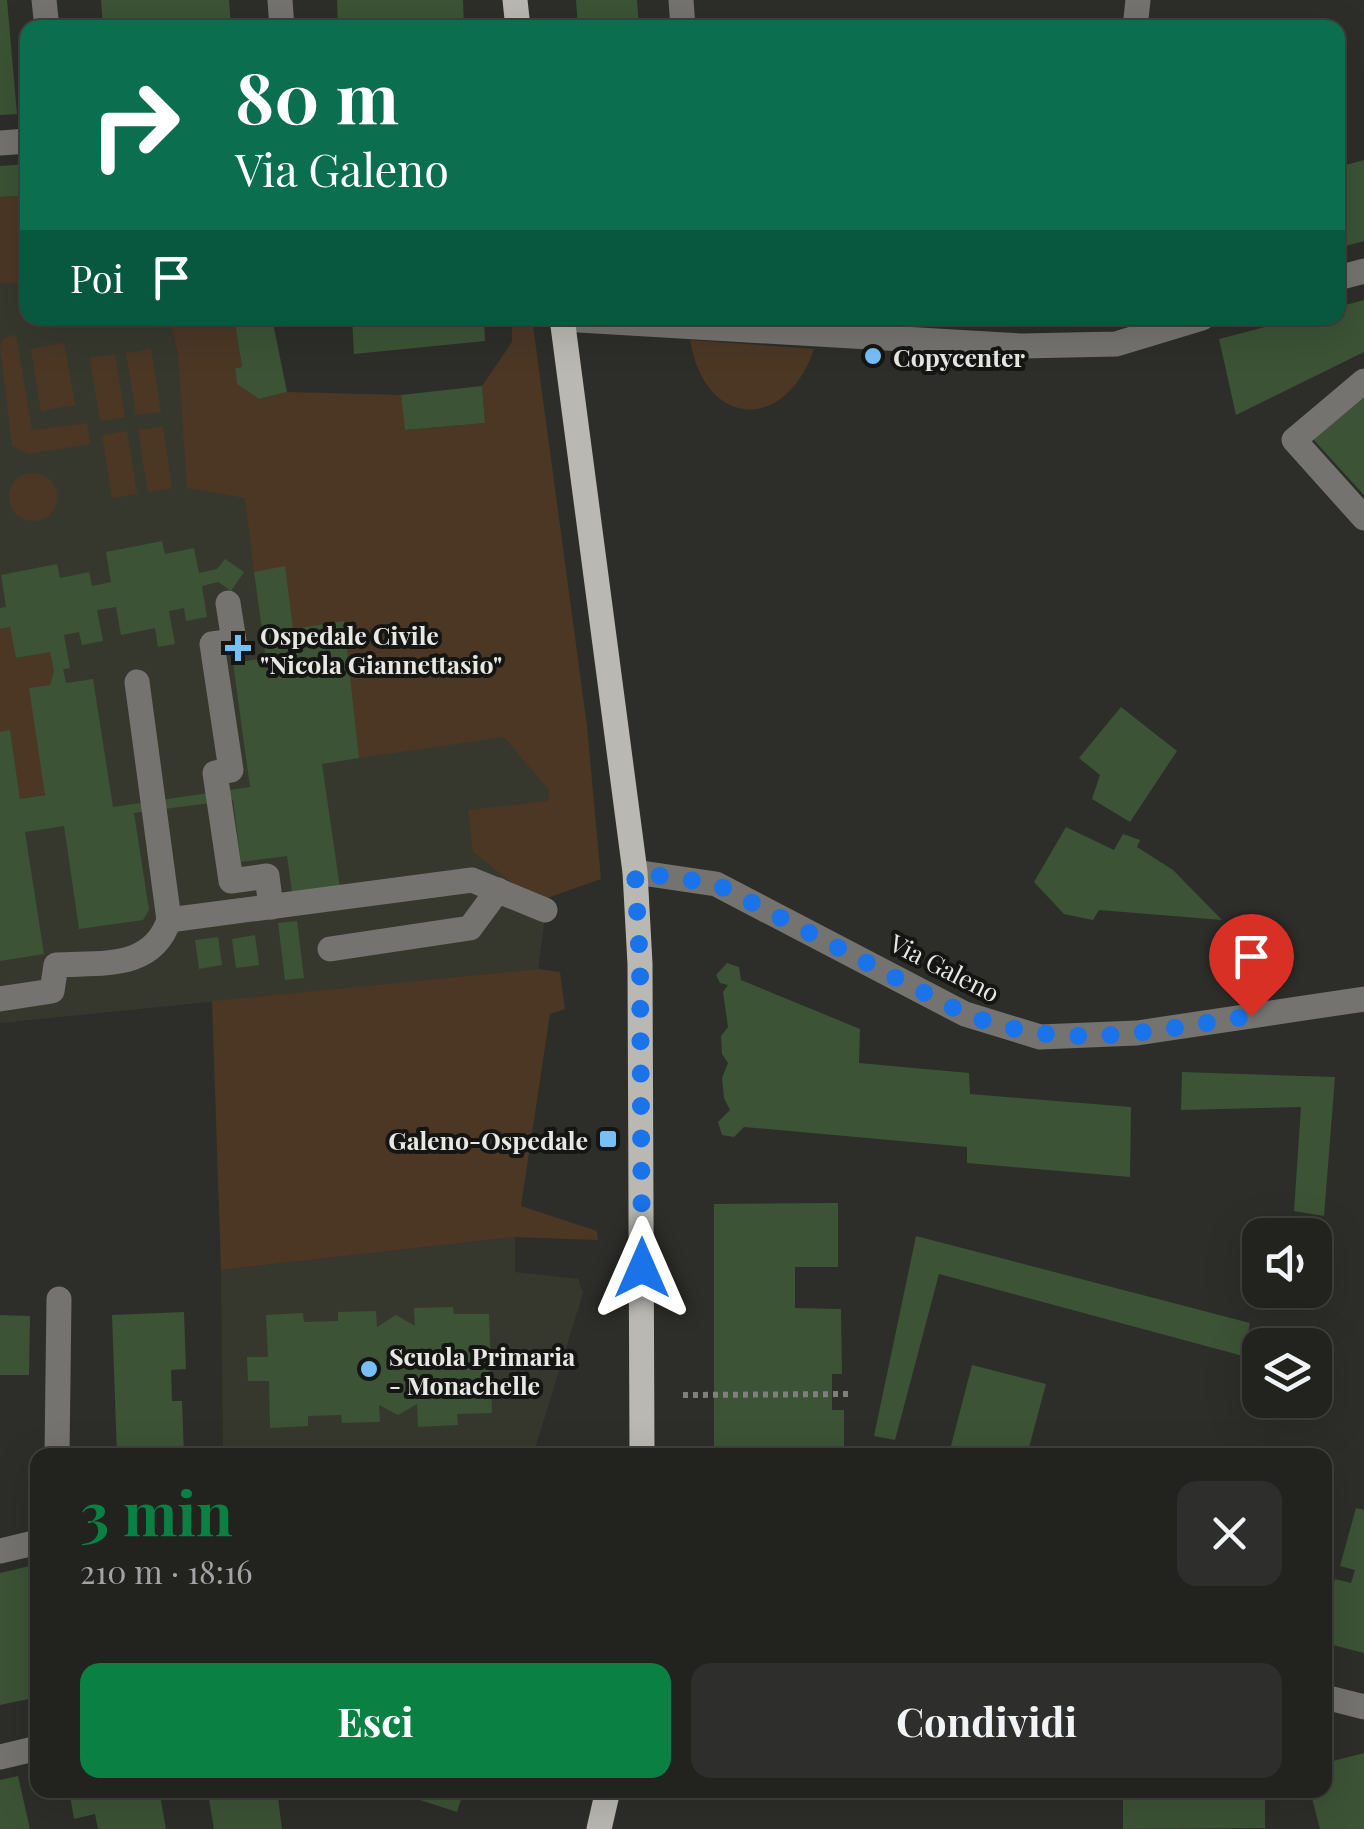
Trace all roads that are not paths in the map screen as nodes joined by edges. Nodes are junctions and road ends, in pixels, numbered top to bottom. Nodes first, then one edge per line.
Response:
1 (563, 325) edge
2 (677, 325) edge
3 (1112, 325) edge
4 (1179, 325) edge
5 (1116, 344) junction
6 (1364, 381) edge
7 (1364, 518) edge
8 (228, 603) dead end
9 (137, 682) dead end
10 (635, 872) junction
11 (498, 890) junction
12 (271, 907) junction
13 (545, 910) dead end
14 (169, 920) junction
15 (330, 949) dead end
16 (0, 1000) edge
17 (1364, 1000) edge
18 (59, 1299) dead end
19 (57, 1448) edge
20 (642, 1448) edge
21 (30, 1544) edge
22 (0, 1551) edge
23 (1332, 1699) edge
24 (1364, 1706) edge
25 (30, 1750) edge
26 (0, 1756) edge
27 (606, 1798) edge
28 (599, 1829) edge

1 - 10 main road
2 - 5 street
3 - 5 street
4 - 5 street
6 - 7 street
8 - 12 street
9 - 14 street
10 - 17 street, Via Galeno
10 - 20 main road
11 - 12 street
11 - 13 street
11 - 15 street
12 - 14 street
14 - 16 street
18 - 19 street
21 - 22 street
23 - 24 street
25 - 26 street
27 - 28 main road

